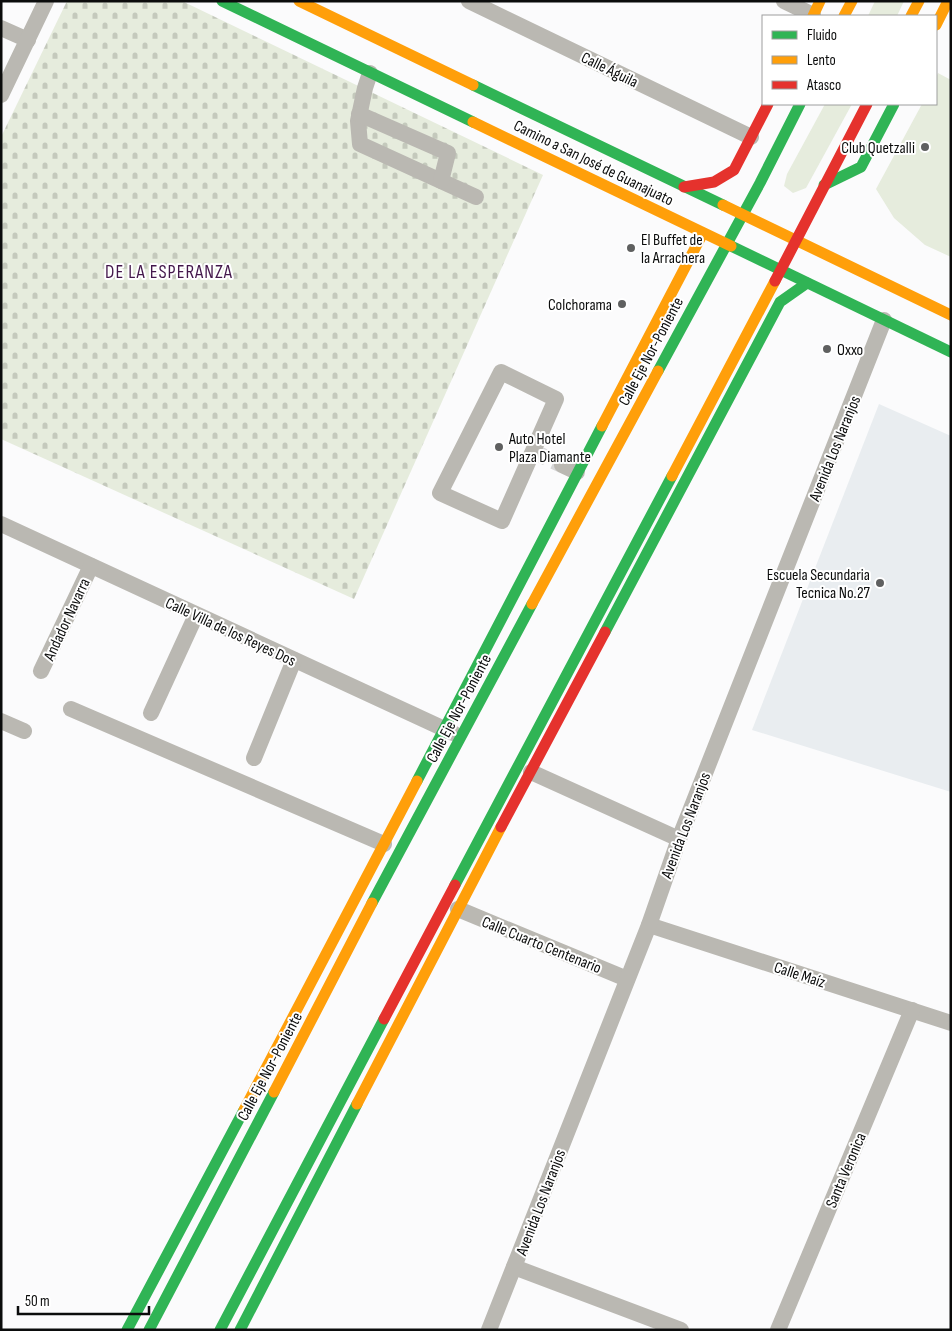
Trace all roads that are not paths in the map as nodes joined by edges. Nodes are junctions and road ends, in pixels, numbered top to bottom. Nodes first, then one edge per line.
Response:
1 (46, 1) edge
2 (222, 1) edge
3 (299, 1) edge
4 (469, 1) edge
5 (784, 1) edge
6 (852, 1) edge
7 (919, 1) edge
8 (948, 1) edge
9 (816, 11) edge
10 (845, 15) edge
11 (912, 15) edge
12 (937, 23) edge
13 (1, 28) edge
14 (28, 40) junction
15 (370, 73) junction
16 (1, 95) edge
17 (767, 105) edge
18 (800, 105) edge
19 (866, 105) edge
20 (893, 105) edge
21 (359, 114) junction
22 (751, 137) junction
23 (442, 181) junction
24 (824, 185) junction
25 (684, 187) junction
26 (476, 198) dead end
27 (742, 214) junction
28 (702, 233) junction
29 (796, 241) junction
30 (726, 244) junction
31 (780, 270) junction
32 (807, 283) junction
33 (951, 315) edge
34 (884, 320) junction
35 (951, 352) edge
36 (532, 451) joint
37 (1, 524) edge
38 (91, 566) junction
39 (196, 615) junction
40 (294, 660) junction
41 (41, 672) dead end
42 (71, 709) dead end
43 (152, 713) dead end
44 (1, 721) edge
45 (443, 729) junction
46 (24, 731) dead end
47 (461, 737) junction
48 (254, 758) dead end
49 (531, 772) junction
50 (678, 839) junction
51 (384, 844) junction
52 (458, 910) junction
53 (648, 925) junction
54 (627, 979) junction
55 (912, 1010) junction
56 (951, 1023) edge
57 (514, 1267) junction
58 (642, 1323) edge
59 (127, 1330) edge
60 (149, 1330) edge
61 (220, 1330) edge
62 (240, 1330) edge
63 (489, 1330) edge
64 (681, 1330) edge
65 (778, 1330) edge

1 - 14 street
2 - 15 main road, Camino a San José de Guanajuato
3 - 25 main road, Camino a San José de Guanajuato
4 - 22 street, Calle Águila
5 - 9 street
6 - 10 main road
7 - 11 main road
8 - 12 main road
13 - 14 street
14 - 16 street
15 - 21 street
15 - 28 main road, Camino a San José de Guanajuato
17 - 22 main road
18 - 27 main road, Calle Eje Nor-Poniente
19 - 24 main road
20 - 24 main road
21 - 23 street
21 - 23 street
22 - 25 main road
23 - 26 street
24 - 29 main road
25 - 27 main road, Camino a San José de Guanajuato
27 - 29 main road, Camino a San José de Guanajuato
27 - 30 main road, Calle Eje Nor-Poniente
28 - 30 main road, Camino a San José de Guanajuato
28 - 45 main road
29 - 31 main road
29 - 33 main road, Camino a San José de Guanajuato
30 - 31 main road, Camino a San José de Guanajuato
30 - 47 main road, Calle Eje Nor-Poniente
31 - 32 main road, Camino a San José de Guanajuato
31 - 61 main road
32 - 34 main road, Camino a San José de Guanajuato
32 - 49 main road
34 - 35 main road, Camino a San José de Guanajuato
34 - 50 street, Avenida Los Naranjos
36 - 36 street
37 - 38 street, Calle Villa de los Reyes Dos
38 - 39 street, Calle Villa de los Reyes Dos
38 - 41 street, Andador Navarra
39 - 40 street, Calle Villa de los Reyes Dos
39 - 43 street
40 - 45 street, Calle Villa de los Reyes Dos
40 - 48 street
42 - 51 street
44 - 46 street
45 - 47 street, Calle Villa de los Reyes Dos
45 - 51 main road
47 - 60 main road, Calle Eje Nor-Poniente
49 - 50 street
49 - 52 main road
50 - 53 street, Avenida Los Naranjos
51 - 59 main road
52 - 54 street, Calle Cuarto Centenario
52 - 62 main road
53 - 54 street, Avenida Los Naranjos
53 - 55 street, Calle Maíz
54 - 57 street, Avenida Los Naranjos
55 - 56 street, Calle Maíz
55 - 65 street, Santa Veronica
57 - 58 street
57 - 63 street, Avenida Los Naranjos
58 - 64 street

